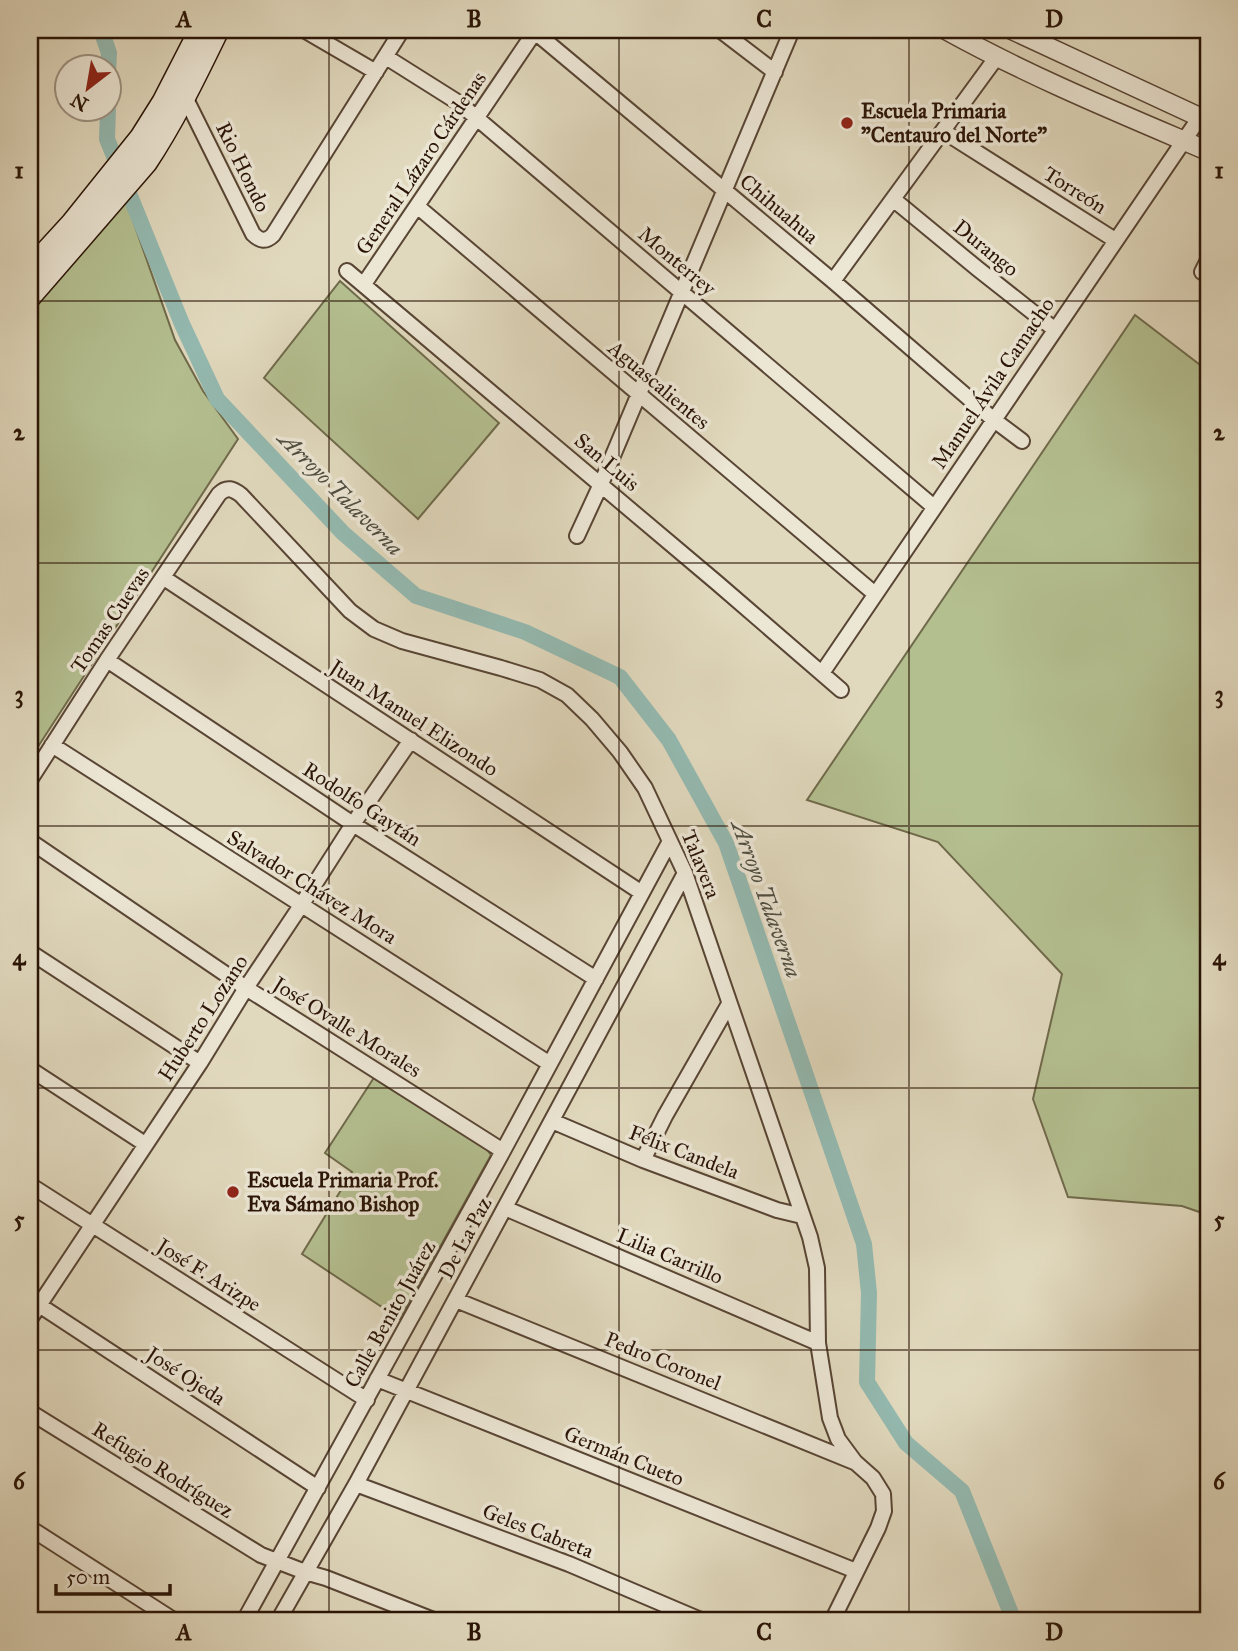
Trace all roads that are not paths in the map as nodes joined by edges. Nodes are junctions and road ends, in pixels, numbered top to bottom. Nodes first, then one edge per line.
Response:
1 (200, 30) edge
2 (218, 30) edge
3 (304, 30) edge
4 (402, 30) edge
5 (720, 30) edge
6 (792, 30) edge
7 (946, 30) edge
8 (1012, 30) edge
9 (536, 31) edge
10 (386, 57) junction
11 (996, 58) junction
12 (376, 72) junction
13 (775, 72) junction
14 (185, 97) junction
15 (477, 119) junction
16 (1204, 119) edge
17 (943, 131) junction
18 (1183, 140) junction
19 (1208, 151) edge
20 (725, 191) junction
21 (893, 199) junction
22 (417, 206) junction
23 (1115, 240) junction
24 (30, 269) edge
25 (347, 271) dead end
26 (833, 281) junction
27 (364, 284) junction
28 (681, 291) junction
29 (30, 297) edge
30 (1054, 329) junction
31 (639, 394) junction
32 (994, 420) junction
33 (1022, 441) dead end
34 (601, 484) junction
35 (229, 488) joint
36 (934, 507) junction
37 (578, 536) dead end
38 (164, 578) junction
39 (875, 594) junction
40 (107, 660) junction
41 (822, 673) junction
42 (841, 690) dead end
43 (411, 740) junction
44 (52, 745) junction
45 (30, 780) edge
46 (354, 824) junction
47 (30, 841) edge
48 (670, 841) junction
49 (685, 873) junction
50 (642, 893) junction
51 (302, 904) junction
52 (30, 952) edge
53 (596, 979) junction
54 (246, 988) junction
55 (729, 1004) junction
56 (200, 1063) junction
57 (550, 1064) junction
58 (30, 1069) edge
59 (552, 1121) junction
60 (145, 1144) junction
61 (503, 1151) junction
62 (643, 1160) junction
63 (30, 1185) edge
64 (505, 1208) junction
65 (802, 1216) junction
66 (91, 1225) junction
67 (456, 1300) junction
68 (34, 1302) edge
69 (30, 1319) edge
70 (818, 1343) junction
71 (377, 1379) junction
72 (405, 1391) junction
73 (367, 1400) junction
74 (30, 1412) edge
75 (855, 1462) junction
76 (356, 1484) junction
77 (318, 1488) junction
78 (30, 1528) edge
79 (276, 1562) junction
80 (856, 1571) junction
81 (305, 1572) junction
82 (175, 1621) edge
83 (244, 1621) edge
84 (278, 1621) edge
85 (436, 1621) edge
86 (704, 1621) edge
87 (832, 1621) edge

1 - 24 main road
2 - 14 main road
3 - 12 street
4 - 10 street
5 - 13 street
6 - 13 street
7 - 11 street
8 - 16 street
9 - 15 street, General Lázaro Cárdenas
9 - 20 street, Chihuahua
10 - 12 street
10 - 15 street, Monterrey
11 - 17 street
11 - 18 street
12 - 14 street, Rio Hondo
13 - 20 street
14 - 29 main road
15 - 22 street, General Lázaro Cárdenas
15 - 28 street, Monterrey
16 - 18 street, Manuel Ávila Camacho
17 - 21 street
17 - 23 street, Torreón
18 - 19 street
18 - 23 street, Manuel Ávila Camacho
20 - 26 street, Chihuahua
20 - 28 street
21 - 26 street
21 - 30 street, Durango
22 - 27 street, General Lázaro Cárdenas
22 - 31 street, Aguascalientes
23 - 30 street, Manuel Ávila Camacho
25 - 27 street, San Luis
26 - 32 street, Chihuahua
27 - 34 street, San Luis
28 - 31 street
28 - 36 street, Monterrey
30 - 32 street, Manuel Ávila Camacho
31 - 34 street
31 - 39 street, Aguascalientes
32 - 33 street, Chihuahua
32 - 36 street, Manuel Ávila Camacho
34 - 37 street
34 - 41 street, San Luis
35 - 38 street, Tomas Cuevas
35 - 48 street, Talavera
36 - 39 street, Manuel Ávila Camacho
38 - 40 street, Tomas Cuevas
38 - 43 street, Juan Manuel Elizondo
39 - 41 street, Manuel Ávila Camacho
40 - 44 street, Tomas Cuevas
40 - 46 street, Rodolfo Gaytán
41 - 42 street, San Luis
43 - 46 street, Huberto Lozano
43 - 50 street, Juan Manuel Elizondo
44 - 45 street, Tomas Cuevas
44 - 51 street, Salvador Chávez Mora
46 - 51 street, Huberto Lozano
46 - 53 street, Rodolfo Gaytán
47 - 54 street, José Ovalle Morales
48 - 49 street, Talavera
48 - 50 street, Calle Benito Juárez
49 - 55 street, Talavera
49 - 59 street, De La Paz
50 - 53 street, Calle Benito Juárez
51 - 54 street, Huberto Lozano
51 - 57 street, Salvador Chávez Mora
52 - 56 street
53 - 57 street, Calle Benito Juárez
54 - 56 street, Huberto Lozano
54 - 61 street, José Ovalle Morales
55 - 62 street
55 - 65 street, Talavera
56 - 60 street, Huberto Lozano
57 - 61 street, Calle Benito Juárez
58 - 60 street
59 - 62 street, Félix Candela
59 - 64 street, De La Paz
60 - 66 street, Huberto Lozano
61 - 71 street, Calle Benito Juárez
62 - 65 street, Félix Candela
63 - 66 street, José F. Arizpe
64 - 67 street, De La Paz
64 - 70 street, Lilia Carrillo
65 - 70 street, Talavera
66 - 68 street, Huberto Lozano
66 - 73 street, José F. Arizpe
67 - 72 street, De La Paz
67 - 75 street, Pedro Coronel
68 - 69 street, Huberto Lozano
68 - 77 street, José Ojeda
70 - 75 street, Talavera
71 - 72 street, Germán Cueto
71 - 73 street, Calle Benito Juárez
72 - 76 street, De La Paz
72 - 80 street, Germán Cueto
73 - 77 street, Calle Benito Juárez
74 - 79 street, Refugio Rodríguez
75 - 80 street
76 - 81 street, De La Paz
76 - 86 street, Geles Cabreta
77 - 79 street, Calle Benito Juárez
78 - 82 street
79 - 81 street, Refugio Rodríguez
79 - 83 street, Calle Benito Juárez
80 - 87 street
81 - 84 street, De La Paz
81 - 85 street, Refugio Rodríguez

